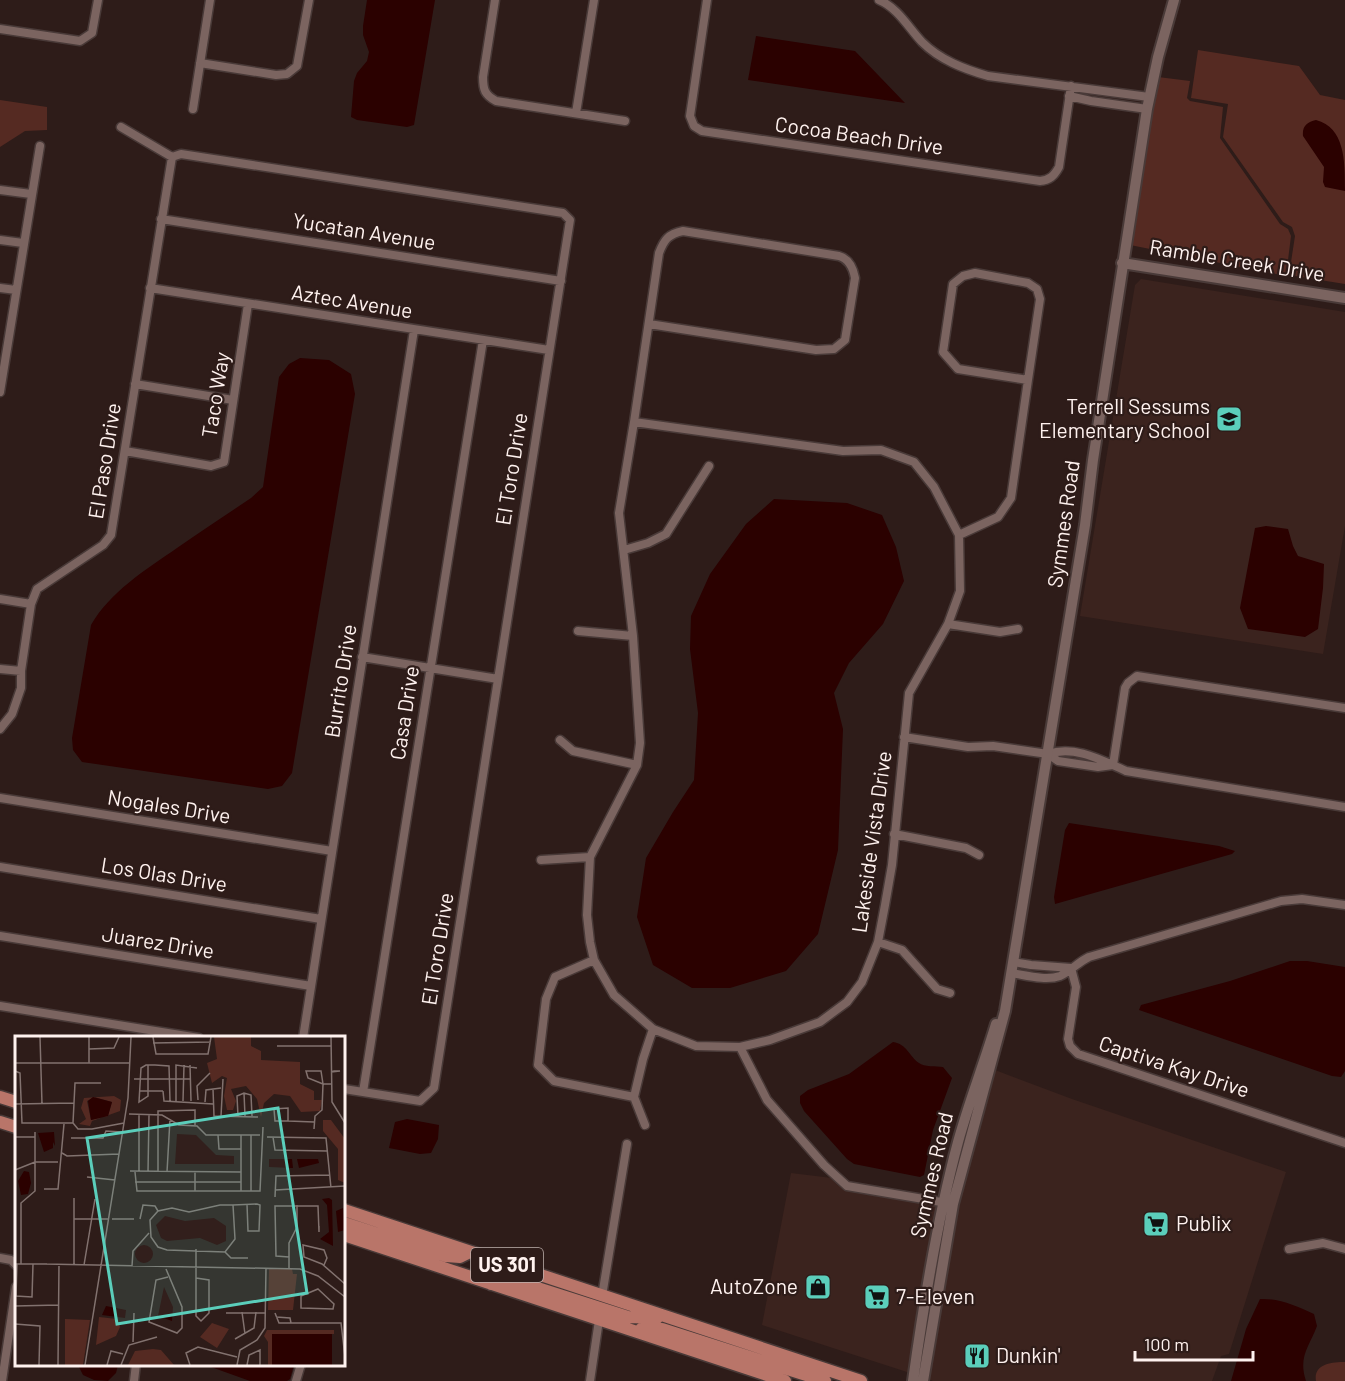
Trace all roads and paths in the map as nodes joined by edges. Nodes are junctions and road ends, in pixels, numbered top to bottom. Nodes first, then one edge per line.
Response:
1 (98, 0) edge
2 (210, 0) edge
3 (309, 0) edge
4 (495, 0) edge
5 (594, 0) edge
6 (707, 0) edge
7 (879, 0) edge
8 (1174, 0) edge
9 (0, 29) edge
10 (200, 63) junction
11 (1070, 91) junction
12 (1100, 91) junction
13 (1149, 97) junction
14 (1099, 102) junction
15 (193, 109) dead end
16 (1147, 109) junction
17 (576, 114) junction
18 (625, 121) dead end
19 (121, 127) dead end
20 (40, 146) dead end
21 (172, 157) junction
22 (0, 190) edge
23 (31, 194) junction
24 (161, 219) junction
25 (0, 240) edge
26 (23, 243) junction
27 (1122, 263) junction
28 (561, 281) junction
29 (0, 288) edge
30 (150, 288) junction
31 (16, 290) junction
32 (1345, 298) edge
33 (248, 304) junction
34 (649, 324) junction
35 (414, 330) junction
36 (483, 340) junction
37 (549, 351) junction
38 (1028, 380) junction
39 (135, 384) junction
40 (0, 392) edge
41 (233, 400) junction
42 (634, 422) junction
43 (124, 451) junction
44 (709, 466) dead end
45 (959, 535) junction
46 (624, 550) junction
47 (0, 599) edge
48 (31, 604) junction
49 (948, 624) junction
50 (1018, 629) dead end
51 (578, 631) dead end
52 (633, 636) junction
53 (363, 657) junction
54 (430, 668) junction
55 (0, 669) edge
56 (21, 671) junction
57 (498, 678) junction
58 (1345, 708) edge
59 (0, 729) edge
60 (904, 737) junction
61 (560, 740) dead end
62 (1048, 754) junction
63 (637, 765) junction
64 (1113, 765) junction
65 (0, 798) edge
66 (1345, 807) edge
67 (894, 834) junction
68 (332, 851) junction
69 (979, 855) dead end
70 (590, 856) junction
71 (541, 860) dead end
72 (0, 867) edge
73 (1345, 905) edge
74 (321, 919) junction
75 (0, 936) edge
76 (878, 942) junction
77 (594, 960) junction
78 (1071, 968) junction
79 (1011, 973) junction
80 (311, 986) junction
81 (950, 993) dead end
82 (0, 1006) edge
83 (653, 1029) junction
84 (187, 1036) edge
85 (303, 1036) edge
86 (740, 1047) junction
87 (345, 1089) edge
88 (363, 1092) junction
89 (0, 1096) edge
90 (634, 1097) junction
91 (15, 1102) edge
92 (0, 1122) edge
93 (645, 1125) dead end
94 (15, 1127) edge
95 (1345, 1143) edge
96 (627, 1144) dead end
97 (948, 1203) junction
98 (345, 1210) edge
99 (345, 1222) edge
100 (345, 1235) edge
101 (1289, 1249) dead end
102 (1345, 1249) edge
103 (470, 1252) junction
104 (0, 1258) edge
105 (15, 1264) edge
106 (491, 1284) junction
107 (15, 1294) edge
108 (602, 1296) junction
109 (671, 1319) junction
110 (599, 1320) junction
111 (631, 1329) junction
112 (136, 1366) edge
113 (301, 1366) edge
114 (2, 1381) edge
115 (134, 1381) edge
116 (296, 1381) edge
117 (590, 1381) edge
118 (785, 1381) edge
119 (825, 1381) edge
120 (861, 1381) edge
121 (913, 1381) edge
122 (923, 1381) edge

1 - 9 street
2 - 10 street
3 - 10 street
4 - 17 street
5 - 17 street
6 - 11 street, Cocoa Beach Drive
7 - 11 street
8 - 13 street, Symmes Road
10 - 15 street
11 - 12 street
11 - 14 street
12 - 13 street
12 - 14 street
13 - 16 street, Symmes Road
14 - 16 street
16 - 27 street, Symmes Road
17 - 18 street
19 - 21 street
20 - 23 street
21 - 24 street, El Paso Drive
21 - 28 street, El Toro Drive
22 - 23 street
23 - 26 street
24 - 28 street, Yucatan Avenue
24 - 30 street, El Paso Drive
25 - 26 street
26 - 31 street
27 - 32 street, Ramble Creek Drive
27 - 62 street, Symmes Road
28 - 37 street, El Toro Drive
29 - 31 street
30 - 33 street, Aztec Avenue
30 - 39 street, El Paso Drive
31 - 40 street
33 - 35 street, Aztec Avenue
33 - 41 street, Taco Way
34 - 34 street, Lakeside Vista Drive
34 - 42 street, Lakeside Vista Drive
35 - 36 street, Aztec Avenue
35 - 53 street, Burrito Drive
36 - 37 street, Aztec Avenue
36 - 54 street, Casa Drive
37 - 57 street, El Toro Drive
38 - 38 street
38 - 45 street
39 - 41 street
39 - 43 street, El Paso Drive
41 - 43 street, Taco Way
42 - 45 street, Lakeside Vista Drive
42 - 46 street, Lakeside Vista Drive
43 - 48 street, El Paso Drive
44 - 46 street
45 - 49 street, Lakeside Vista Drive
46 - 52 street, Lakeside Vista Drive
47 - 48 street
48 - 56 street
49 - 50 street
49 - 60 street, Lakeside Vista Drive
51 - 52 street
52 - 63 street, Lakeside Vista Drive
53 - 54 street
53 - 68 street, Burrito Drive
54 - 57 street
54 - 88 street, Casa Drive
55 - 56 street
56 - 59 street
57 - 88 street, El Toro Drive
58 - 64 street
60 - 62 street
60 - 67 street, Lakeside Vista Drive
61 - 63 street
62 - 64 street
62 - 79 street, Symmes Road
63 - 70 street, Lakeside Vista Drive
64 - 66 street
65 - 68 street, Nogales Drive
67 - 69 street
67 - 76 street, Lakeside Vista Drive
68 - 74 street, Burrito Drive
70 - 71 street
70 - 77 street, Lakeside Vista Drive
72 - 74 street, Los Olas Drive
73 - 78 street
74 - 80 street, Burrito Drive
75 - 80 street, Juarez Drive
76 - 81 street
76 - 86 street, Lakeside Vista Drive
77 - 83 street, Lakeside Vista Drive
77 - 90 street
78 - 79 street
78 - 95 street, Captiva Kay Drive
79 - 97 street, Symmes Road
80 - 85 street, Burrito Drive
82 - 84 street
83 - 86 street, Lakeside Vista Drive
83 - 90 street
86 - 97 street
87 - 88 street, El Toro Drive
89 - 91 main road
90 - 93 street
92 - 94 main road
96 - 108 street
97 - 121 street, Symmes Road
97 - 122 street, Symmes Road
98 - 103 main road, US 301
99 - 103 main road
100 - 106 main road, US 301
101 - 102 street
103 - 108 main road, US 301
104 - 105 street
106 - 109 main road
106 - 110 main road, US 301
107 - 114 street
108 - 109 main road, US 301
109 - 120 main road, US 301
110 - 111 main road, US 301
110 - 117 street
111 - 118 main road, US 301
111 - 119 main road
112 - 115 street
113 - 116 street

